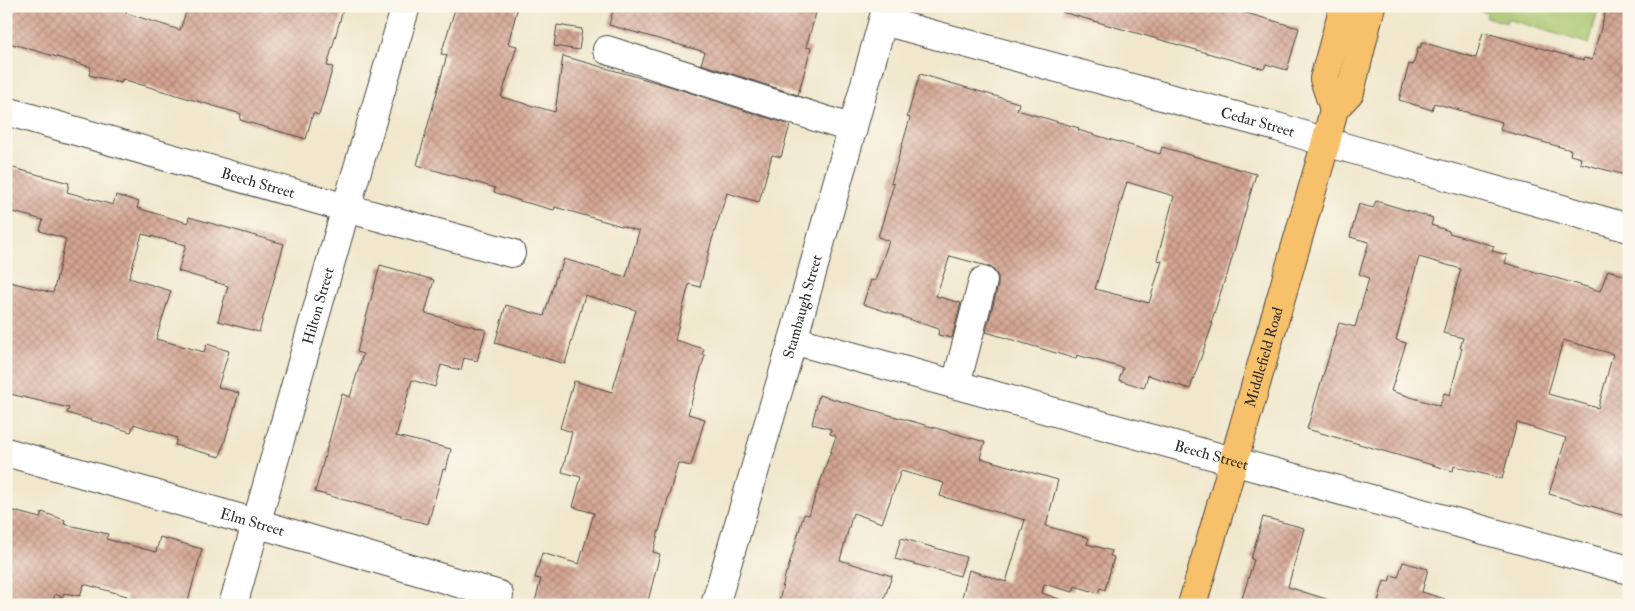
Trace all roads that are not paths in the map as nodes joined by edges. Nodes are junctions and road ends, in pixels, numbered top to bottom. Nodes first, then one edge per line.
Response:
1 (406, 6) edge
2 (1344, 6) edge
3 (1371, 6) edge
4 (885, 14) edge
5 (607, 50) dead end
6 (1334, 109) junction
7 (6, 111) edge
8 (853, 129) junction
9 (1326, 142) junction
10 (346, 208) junction
11 (1629, 228) edge
12 (511, 253) dead end
13 (983, 281) dead end
14 (793, 340) junction
15 (956, 384) junction
16 (6, 452) edge
17 (1233, 462) junction
18 (256, 523) junction
19 (1629, 570) edge
20 (499, 595) dead end
21 (232, 605) edge
22 (715, 605) edge
23 (1192, 605) edge

1 - 10 street, Hilton Street
2 - 6 main road
3 - 6 main road, Middlefield Road
4 - 8 street, Stambaugh Street
4 - 9 street, Cedar Street
5 - 8 street
6 - 9 main road, Middlefield Road
7 - 10 street, Beech Street
8 - 14 street, Stambaugh Street
9 - 11 street, Cedar Street
9 - 17 main road, Middlefield Road
10 - 12 street, Beech Street
10 - 18 street, Hilton Street
13 - 15 street
14 - 15 street, Beech Street
14 - 22 street, Stambaugh Street
15 - 17 street, Beech Street
16 - 18 street, Elm Street
17 - 19 street, Beech Street
17 - 23 main road, Middlefield Road
18 - 20 street, Elm Street
18 - 21 street, Hilton Street

